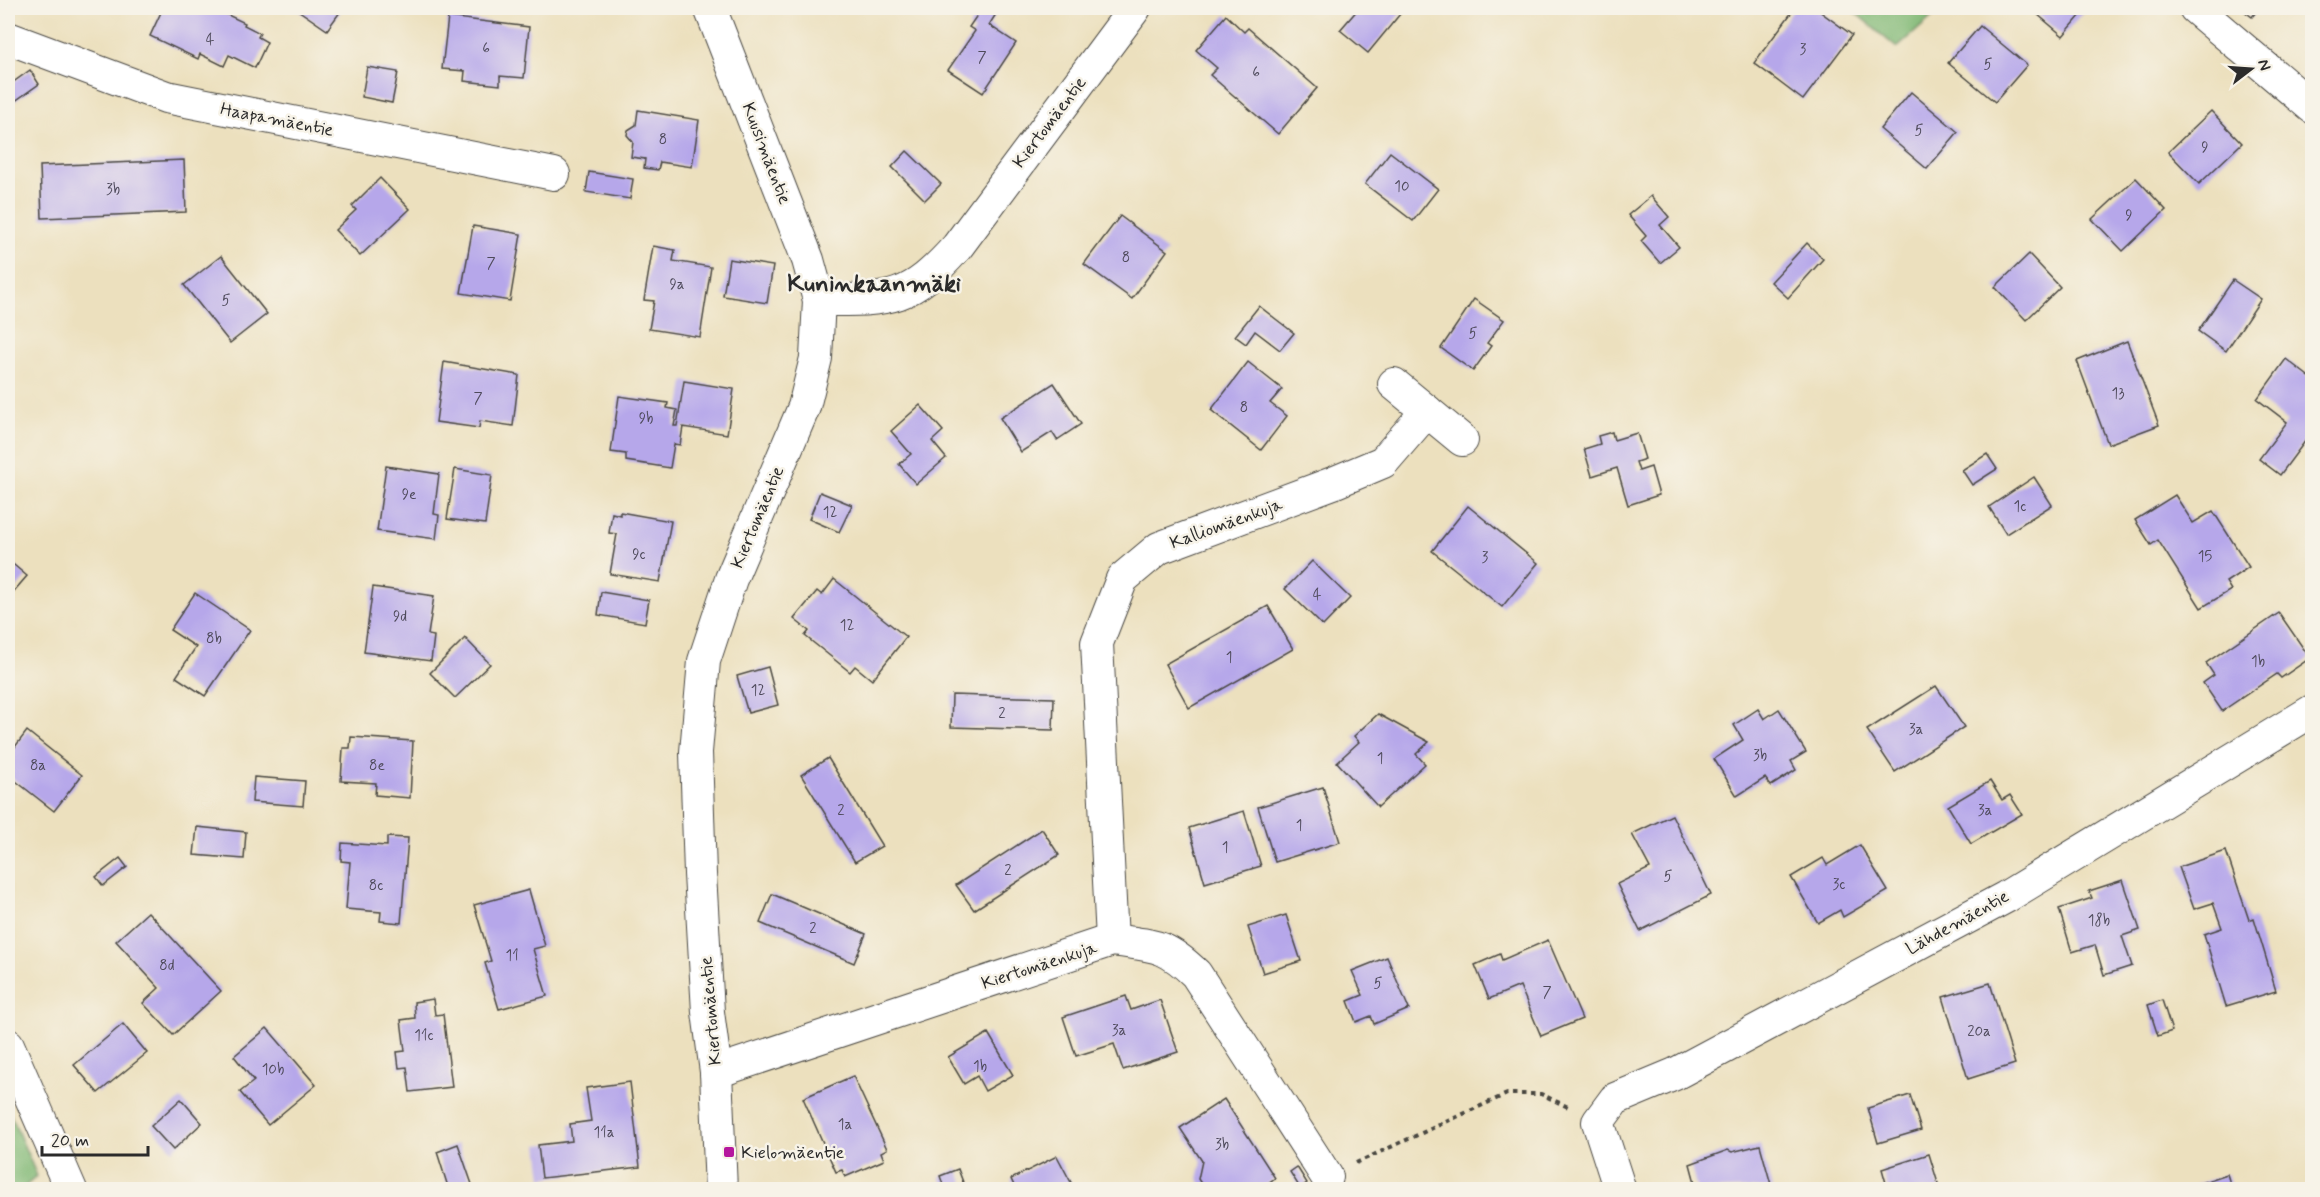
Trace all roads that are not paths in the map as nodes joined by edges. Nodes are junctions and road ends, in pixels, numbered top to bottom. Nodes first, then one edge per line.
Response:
1 (710, 8) edge
2 (1135, 8) edge
3 (2195, 8) edge
4 (8, 38) edge
5 (2313, 107) edge
6 (554, 174) dead end
7 (819, 300) junction
8 (1394, 384) dead end
9 (1427, 411) junction
10 (1462, 440) dead end
11 (2313, 711) edge
12 (1112, 940) junction
13 (8, 1045) edge
14 (716, 1072) junction
15 (1327, 1177) road end
16 (71, 1190) edge
17 (721, 1190) edge
18 (1620, 1190) edge

1 - 7 street, Kuusimäentie
2 - 7 street, Kiertomäentie
3 - 5 street
4 - 6 street, Haapamäentie
7 - 14 street, Kiertomäentie
8 - 9 street
9 - 10 street
9 - 12 street, Kalliomäenkuja
11 - 18 street, Lähdemäentie
12 - 14 street, Kiertomäenkuja
12 - 15 street, Kiertomäenkuja
13 - 16 street
14 - 17 street, Kiertomäentie

